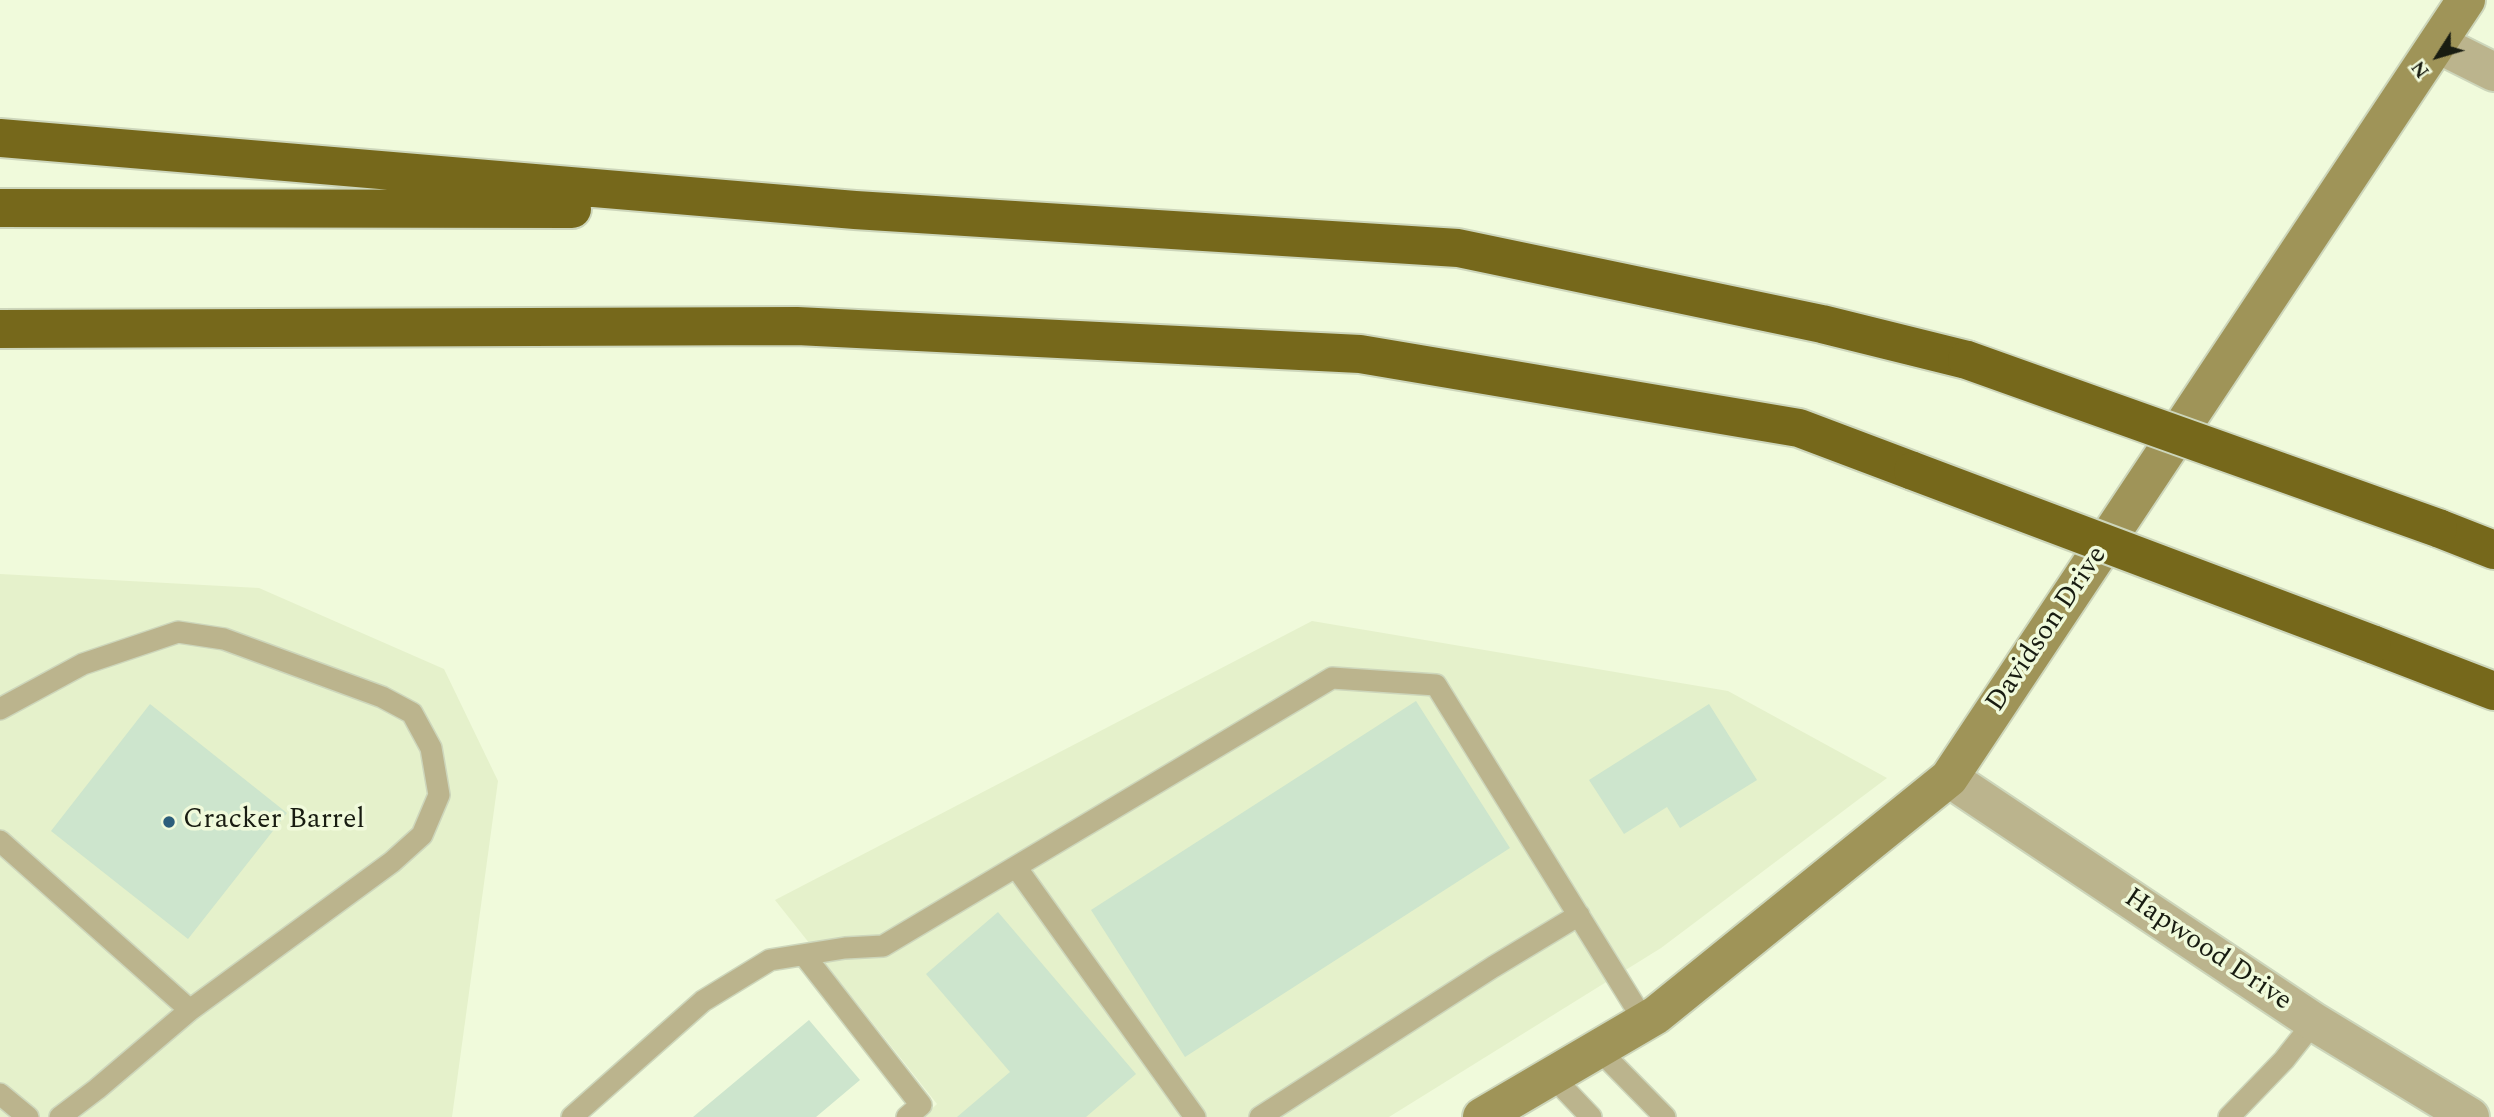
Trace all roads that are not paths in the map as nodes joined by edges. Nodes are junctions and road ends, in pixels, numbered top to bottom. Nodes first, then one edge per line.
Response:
1 (2466, 0) edge
2 (2438, 44) junction
3 (2494, 72) edge
4 (0, 138) edge
5 (0, 208) edge
6 (855, 210) junction
7 (0, 329) edge
8 (2494, 550) edge
9 (2494, 691) edge
10 (0, 709) edge
11 (1949, 778) junction
12 (0, 841) edge
13 (1016, 867) junction
14 (1579, 915) junction
15 (804, 955) junction
16 (190, 1010) junction
17 (1644, 1021) junction
18 (2314, 1023) junction
19 (1598, 1049) junction
20 (1552, 1076) junction
21 (0, 1094) edge
22 (28, 1117) edge
23 (60, 1117) edge
24 (572, 1117) edge
25 (907, 1117) edge
26 (1195, 1117) edge
27 (1260, 1117) edge
28 (1482, 1117) edge
29 (1591, 1117) edge
30 (1665, 1117) edge
31 (2229, 1117) edge
32 (2470, 1117) edge

1 - 2 street, Davidson Drive
2 - 3 street
2 - 11 street, Davidson Drive
4 - 6 highway
5 - 6 highway
6 - 8 highway, bridge
7 - 9 highway, bridge
10 - 16 lane
11 - 17 street, Davidson Drive
11 - 18 street, Hapwood Drive
12 - 16 lane
13 - 14 lane
13 - 15 lane
13 - 26 lane
14 - 17 lane
14 - 27 lane
15 - 24 lane
15 - 25 lane
16 - 23 lane
17 - 19 street, Davidson Drive
18 - 31 lane
18 - 32 street, Hapwood Drive
19 - 20 street, Davidson Drive
19 - 30 lane
20 - 28 street, Davidson Drive
20 - 29 lane
21 - 22 lane

